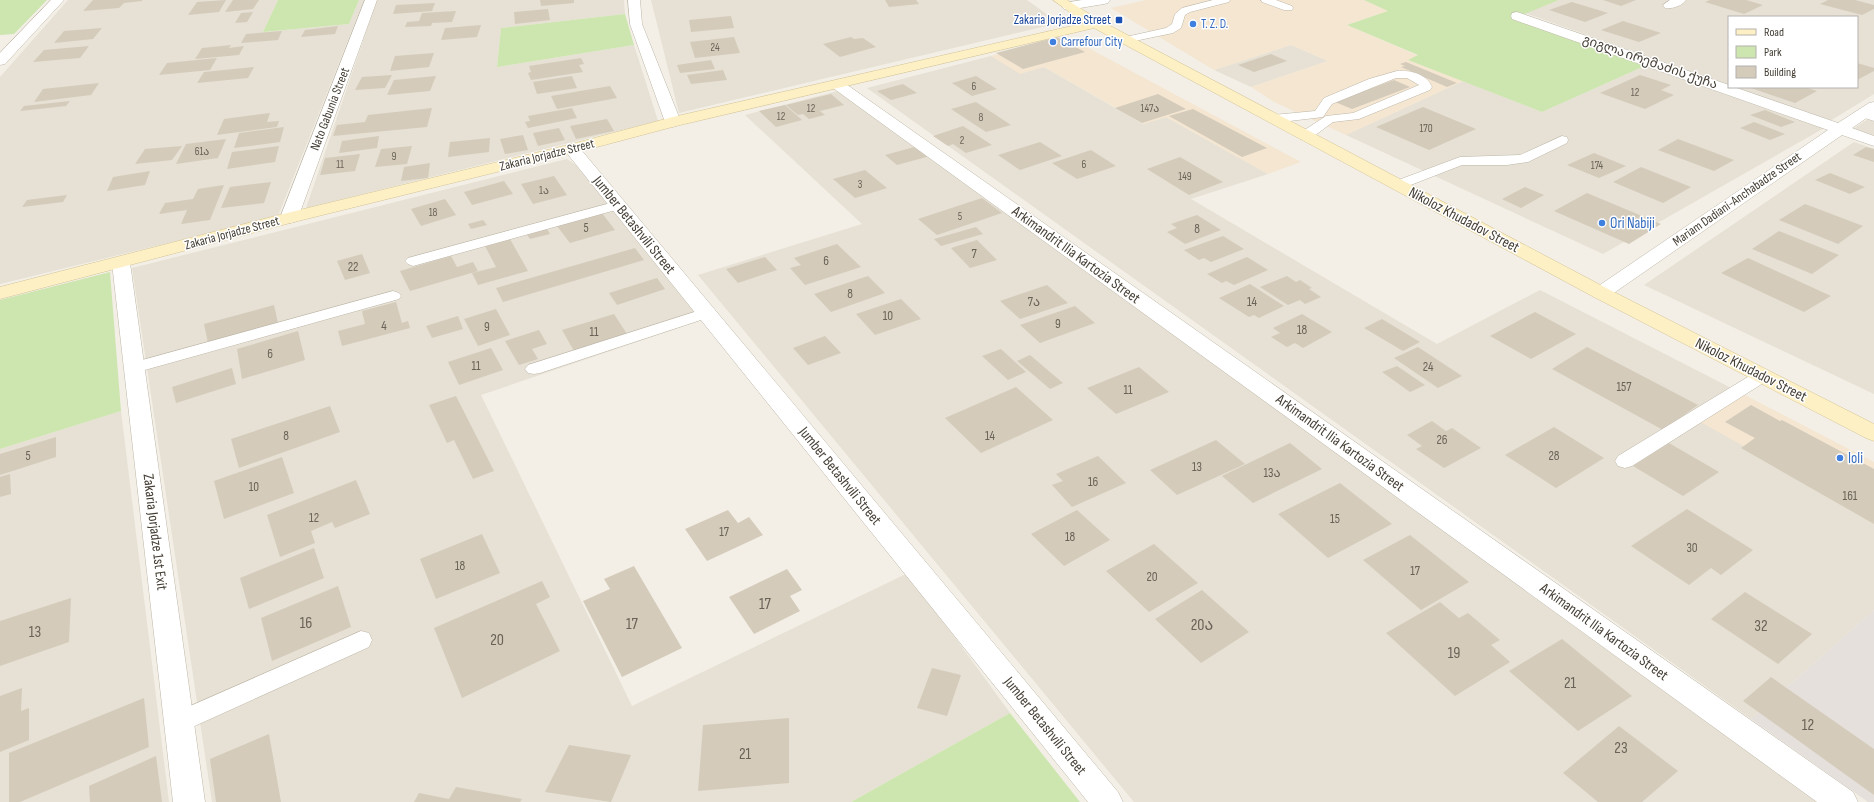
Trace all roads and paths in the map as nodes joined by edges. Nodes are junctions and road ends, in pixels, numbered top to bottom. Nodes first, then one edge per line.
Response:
1 (58, 0) edge
2 (371, 0) edge
3 (634, 0) edge
4 (1104, 0) edge
5 (1225, 0) edge
6 (1266, 0) edge
7 (1680, 0) edge
8 (1063, 3) edge
9 (1669, 5) dead end
10 (1288, 8) dead end
11 (1517, 16) dead end
12 (1096, 24) junction
13 (1125, 40) junction
14 (0, 61) edge
15 (838, 85) junction
16 (1870, 112) edge
17 (1273, 119) junction
18 (673, 122) junction
19 (1840, 128) junction
20 (1305, 136) junction
21 (1562, 140) dead end
22 (1874, 141) edge
23 (572, 149) junction
24 (1398, 185) junction
25 (618, 205) junction
26 (289, 218) junction
27 (413, 261) dead end
28 (121, 263) junction
29 (0, 293) edge
30 (1601, 294) junction
31 (393, 296) dead end
32 (707, 313) junction
33 (134, 368) junction
34 (534, 369) dead end
35 (1762, 376) junction
36 (1874, 432) edge
37 (1625, 461) dead end
38 (361, 640) dead end
39 (179, 722) junction
40 (189, 802) edge
41 (1107, 802) edge
42 (1842, 802) edge

1 - 14 street
2 - 26 street, Nato Gabunia Street
3 - 18 street
4 - 8 street
5 - 13 lane
6 - 10 lane
7 - 9 street
8 - 12 street, Nikoloz Khudadov Street
11 - 19 street, გიგლა ირემაძის ქუჩა
12 - 13 street, Nikoloz Khudadov Street
12 - 15 street, Zakaria Jorjadze Street
13 - 17 street, Nikoloz Khudadov Street
15 - 18 street, Zakaria Jorjadze Street
15 - 42 street, Arkimandrit Ilia Kartozia Street
16 - 19 street, Mariam Dadiani-Anchabadze Street
17 - 20 street, Nikoloz Khudadov Street
17 - 20 lane
18 - 23 street, Zakaria Jorjadze Street
19 - 22 street, გიგლა ირემაძის ქუჩა
19 - 30 street, Mariam Dadiani-Anchabadze Street
20 - 24 street, Nikoloz Khudadov Street
21 - 24 lane
23 - 25 street, Jumber Betashvili Street
23 - 26 street, Zakaria Jorjadze Street
24 - 30 street, Nikoloz Khudadov Street
25 - 27 lane
25 - 32 street, Jumber Betashvili Street
26 - 28 street, Zakaria Jorjadze Street
28 - 29 street, Zakaria Jorjadze Street
28 - 33 street, Zakaria Jorjadze 1st Exit
30 - 35 street, Nikoloz Khudadov Street
31 - 33 lane
32 - 34 lane
32 - 41 street, Jumber Betashvili Street
33 - 39 street, Zakaria Jorjadze 1st Exit
35 - 36 street, Nikoloz Khudadov Street
35 - 37 lane
38 - 39 lane
39 - 40 street, Zakaria Jorjadze 1st Exit

